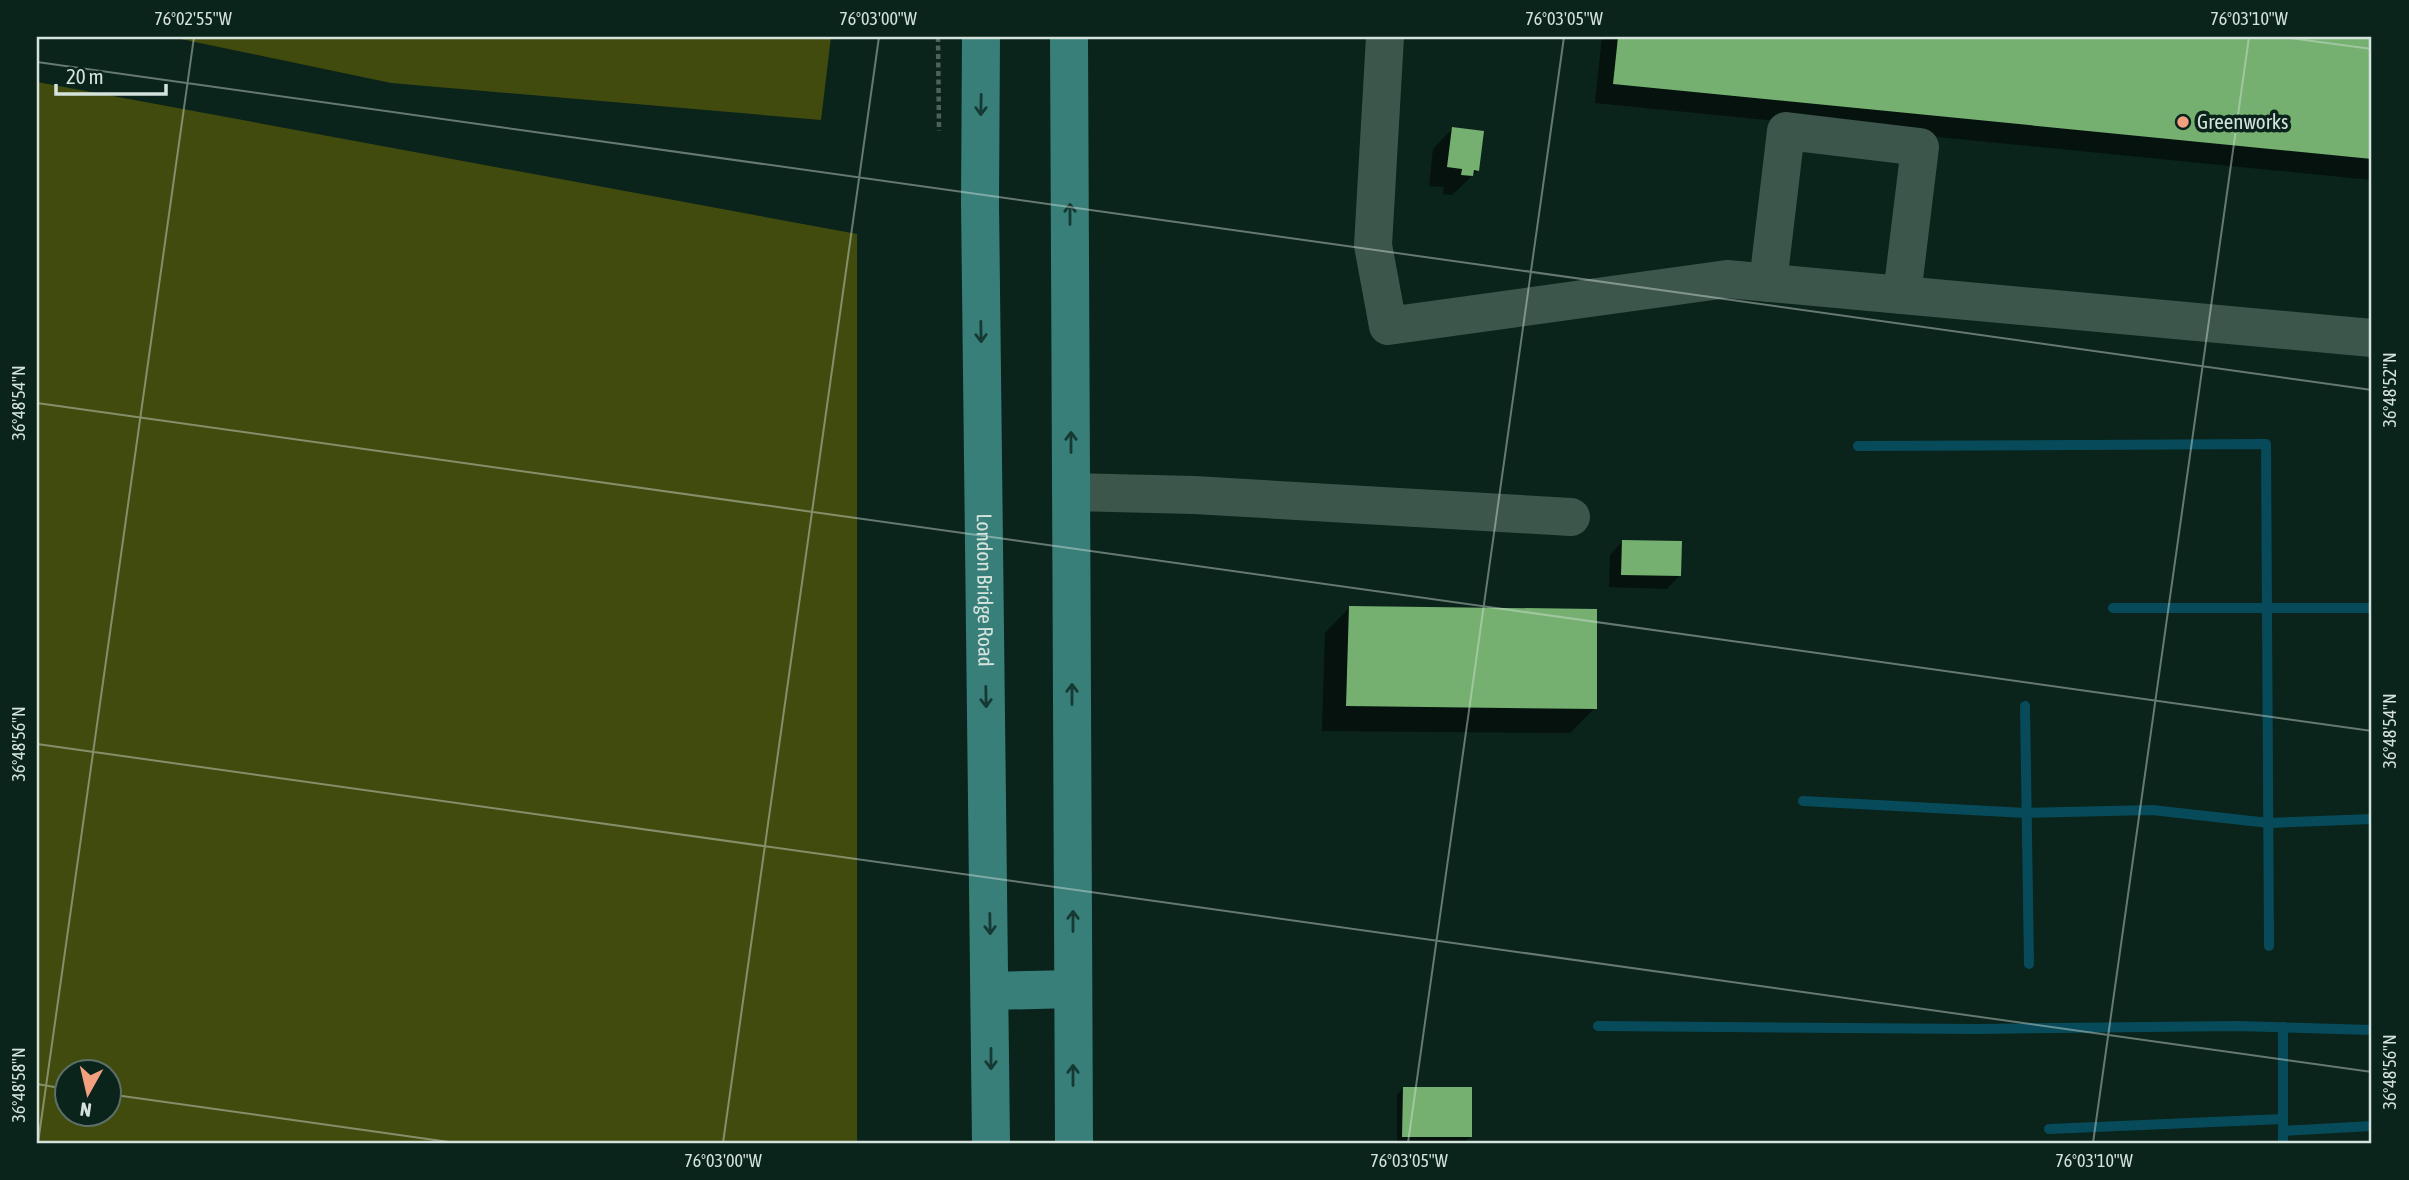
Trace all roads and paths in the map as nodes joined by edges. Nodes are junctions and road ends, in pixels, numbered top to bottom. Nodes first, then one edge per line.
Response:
1 (981, 37) edge
2 (1069, 37) edge
3 (1385, 37) edge
4 (1768, 283) junction
5 (1902, 295) junction
6 (2372, 338) edge
7 (1071, 492) junction
8 (1571, 517) dead end
9 (1073, 989) junction
10 (990, 991) junction
11 (991, 1143) edge
12 (1074, 1143) edge

1 -> 10 main road, London Bridge Road
7 -> 2 main road
3 - 4 lane
4 - 5 lane
4 - 5 lane
5 - 6 lane
7 - 8 lane
9 -> 7 main road
9 - 10 main road
12 -> 9 main road
10 -> 11 main road, London Bridge Road

